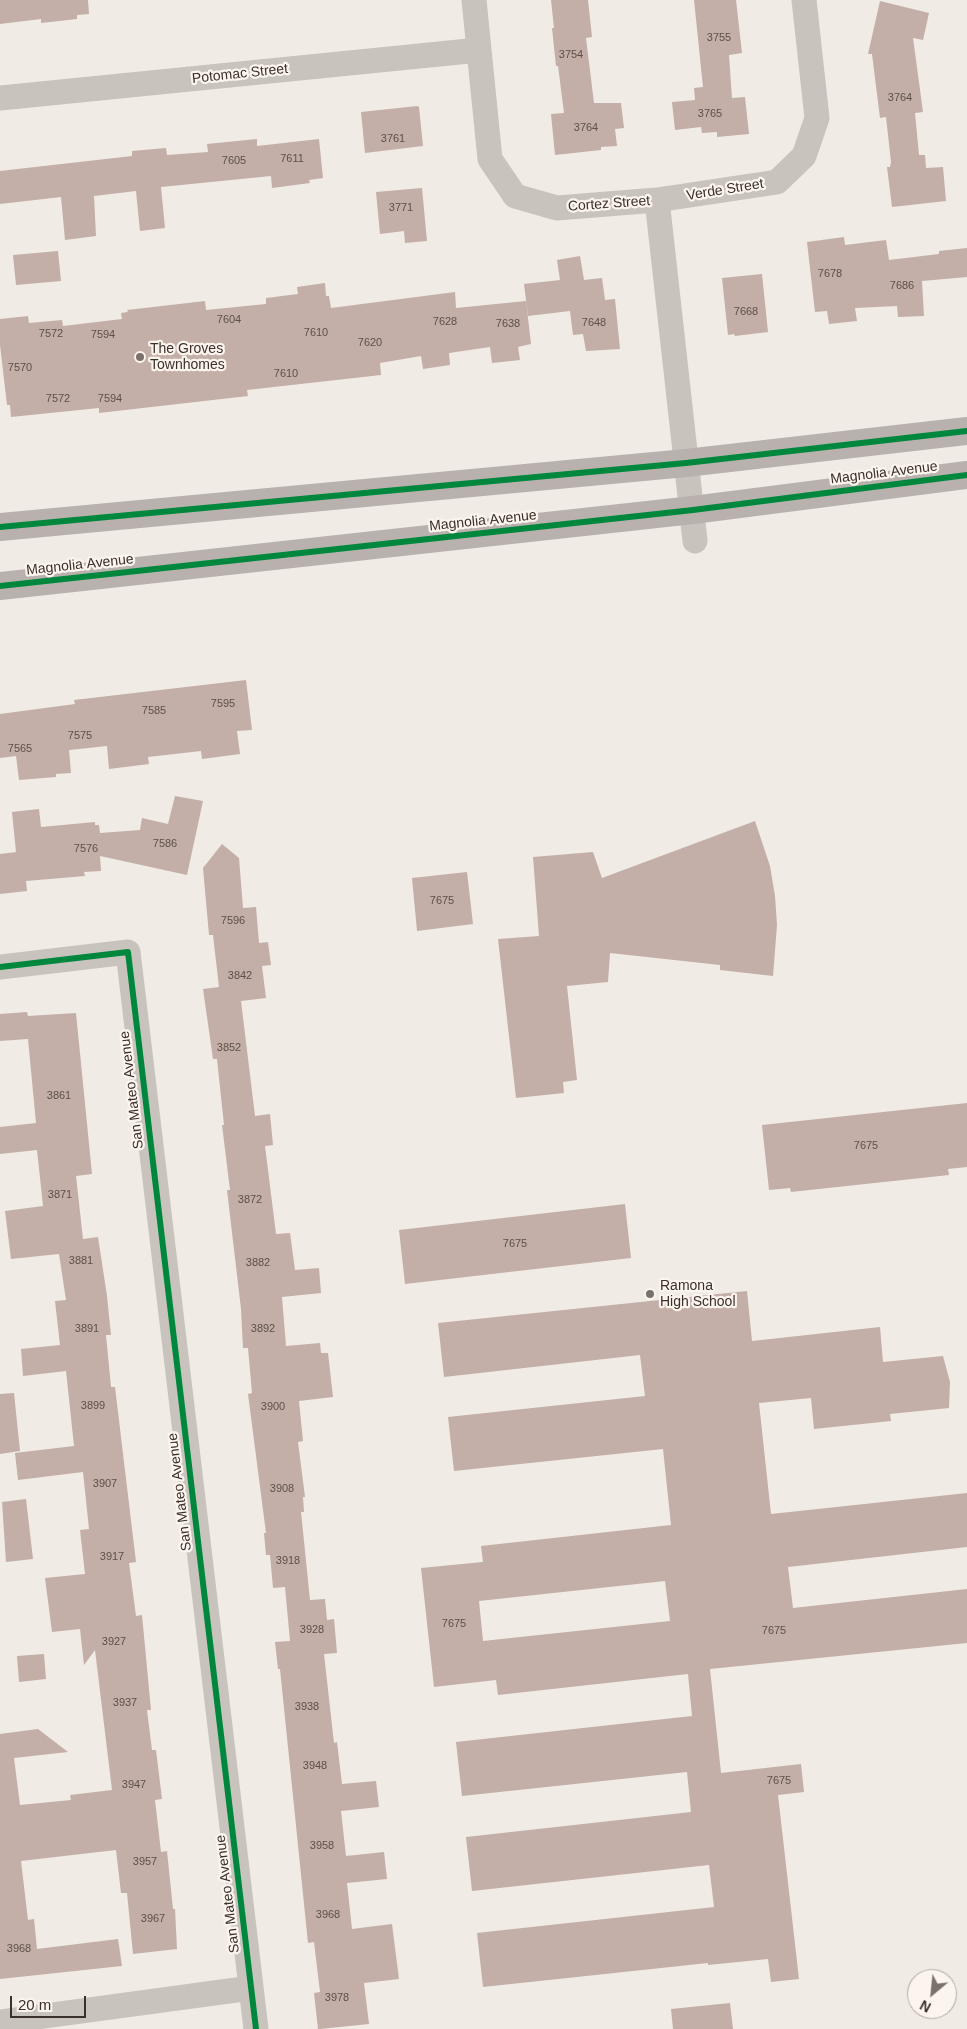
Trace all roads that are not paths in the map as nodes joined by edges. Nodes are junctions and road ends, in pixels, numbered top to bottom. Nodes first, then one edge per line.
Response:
1 (474, 0) edge
2 (804, 0) edge
3 (479, 50) junction
4 (0, 98) edge
5 (657, 200) junction
6 (967, 431) edge
7 (686, 463) junction
8 (967, 474) edge
9 (693, 510) junction
10 (0, 527) edge
11 (695, 540) dead end
12 (0, 586) edge
13 (0, 967) edge
14 (251, 1988) junction
15 (0, 2022) edge
16 (256, 2029) edge

1 - 3 street, Cortez Street
2 - 5 street, Verde Street
3 - 4 street, Potomac Street
3 - 5 street, Cortez Street
5 - 7 street, Cortez Street
6 - 7 main road
7 - 9 street, Cortez Street
7 - 10 main road
8 - 9 main road, Magnolia Avenue
9 - 11 street, Cortez Street
9 - 12 main road, Magnolia Avenue
13 - 14 street, San Mateo Avenue
14 - 15 street
14 - 16 street, San Mateo Avenue

